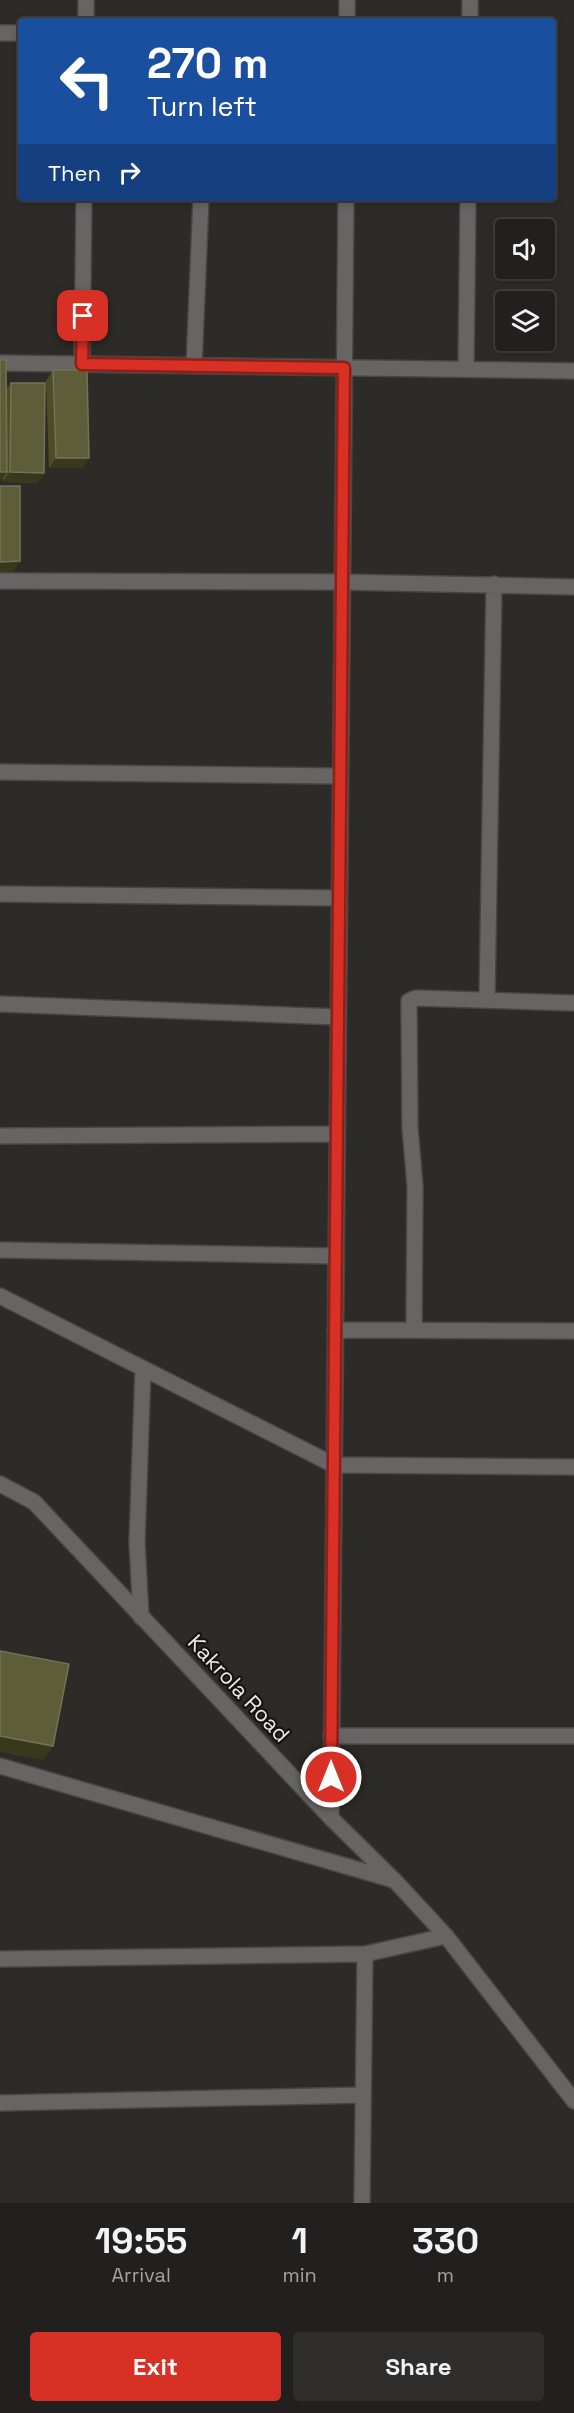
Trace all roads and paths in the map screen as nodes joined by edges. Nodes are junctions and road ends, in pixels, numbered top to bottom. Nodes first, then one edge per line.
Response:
1 (86, 0) edge
2 (347, 0) edge
3 (470, 0) edge
4 (86, 18) edge
5 (347, 18) edge
6 (470, 18) edge
7 (0, 33) edge
8 (18, 33) edge
9 (84, 201) edge
10 (201, 201) edge
11 (346, 201) edge
12 (468, 201) edge
13 (0, 363) edge
14 (82, 364) junction
15 (194, 365) junction
16 (344, 368) junction
17 (466, 369) junction
18 (574, 371) edge
19 (0, 581) edge
20 (342, 582) junction
21 (494, 584) junction
22 (574, 587) edge
23 (0, 772) edge
24 (340, 776) junction
25 (0, 894) edge
26 (339, 898) junction
27 (487, 1000) junction
28 (574, 1003) edge
29 (0, 1004) edge
30 (338, 1017) junction
31 (337, 1134) junction
32 (0, 1136) edge
33 (0, 1250) edge
34 (336, 1256) junction
35 (0, 1296) edge
36 (414, 1329) junction
37 (335, 1330) junction
38 (574, 1331) edge
39 (143, 1369) junction
40 (334, 1466) junction
41 (574, 1467) edge
42 (0, 1484) edge
43 (141, 1617) junction
44 (332, 1736) junction
45 (574, 1736) edge
46 (0, 1766) edge
47 (331, 1818) junction
48 (394, 1880) junction
49 (446, 1936) junction
50 (365, 1954) junction
51 (0, 1959) edge
52 (362, 2095) junction
53 (574, 2101) edge
54 (0, 2103) edge
55 (362, 2203) edge

1 - 4 street
2 - 5 street
3 - 6 street
7 - 8 street
9 - 14 street
10 - 15 street
11 - 16 street
12 - 17 street
13 - 14 street
14 - 15 street
15 - 16 street
16 - 17 street
16 - 20 street
17 - 18 street
19 - 20 street
20 - 21 street
20 - 24 street
21 - 22 street
21 - 27 street
23 - 24 street
24 - 26 street
25 - 26 street
26 - 30 street
27 - 28 street
27 - 36 street
29 - 30 street
30 - 31 street
31 - 32 street
31 - 34 street
33 - 34 street
34 - 37 street
35 - 39 street
36 - 37 street
36 - 38 street
37 - 40 street
39 - 40 street
39 - 43 street
40 - 41 street
40 - 44 street
42 - 43 street, Kakrola Road
43 - 47 street, Kakrola Road
44 - 45 street
44 - 47 street
46 - 48 street
47 - 48 street, Kakrola Road
48 - 49 street, Kakrola Road
49 - 50 street
49 - 53 street, Kakrola Road
50 - 51 street
50 - 52 street
52 - 54 street
52 - 55 street

